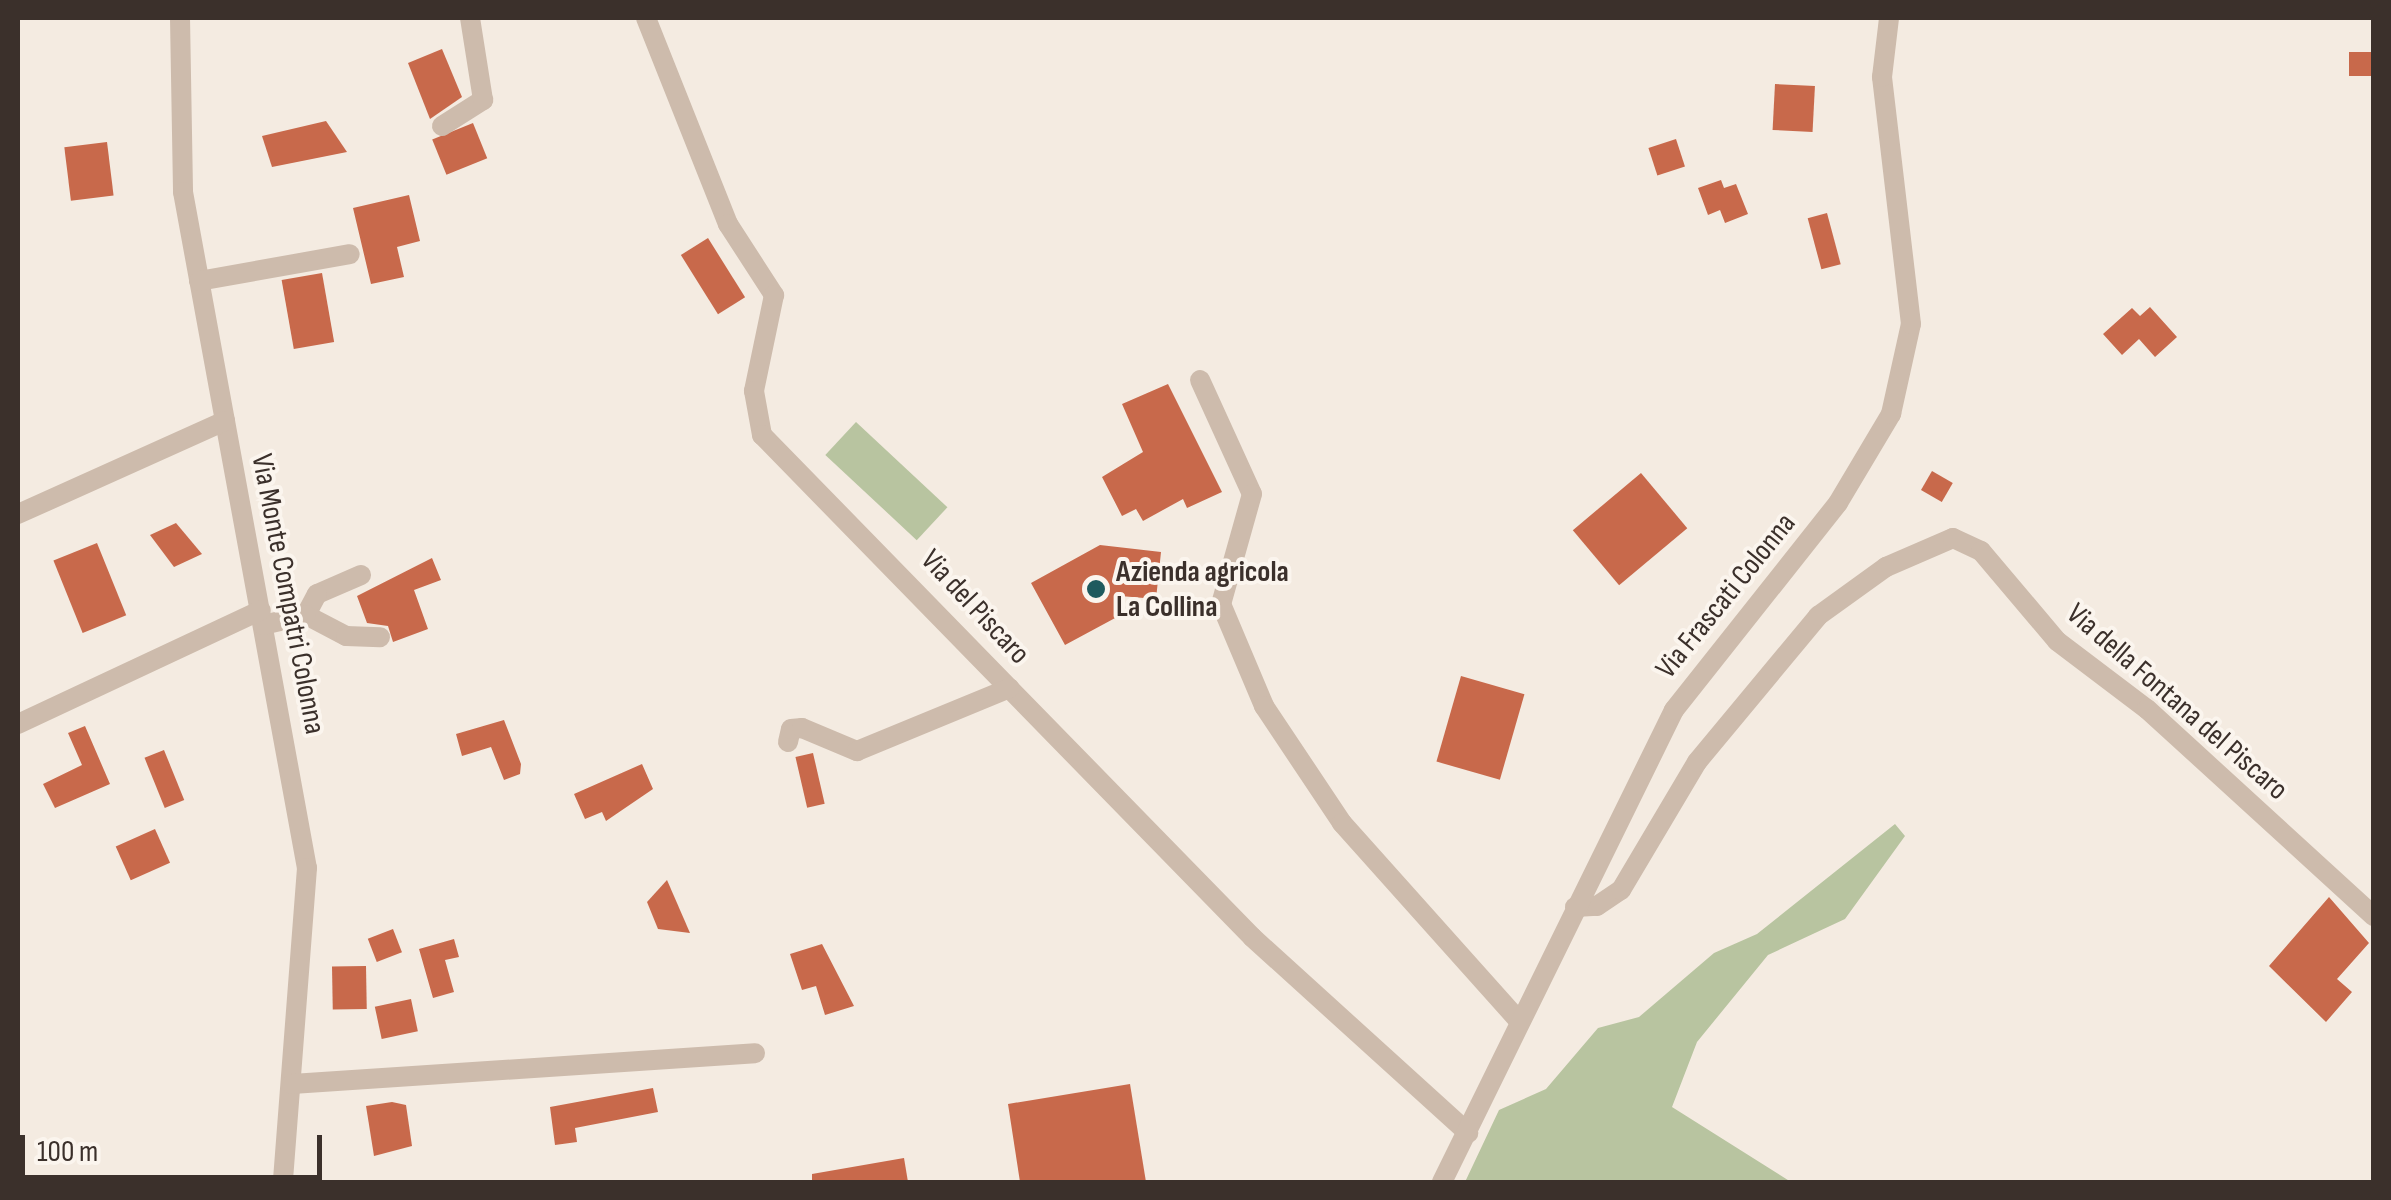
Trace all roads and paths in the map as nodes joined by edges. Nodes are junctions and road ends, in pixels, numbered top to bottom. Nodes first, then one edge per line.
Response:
1 (180, 18) edge
2 (470, 18) edge
3 (646, 18) edge
4 (1889, 18) edge
5 (442, 126) dead end
6 (350, 254) dead end
7 (199, 281) junction
8 (1200, 380) dead end
9 (225, 421) junction
10 (18, 514) edge
11 (360, 575) dead end
12 (306, 615) junction
13 (262, 618) junction
14 (380, 636) dead end
15 (1010, 688) junction
16 (18, 724) edge
17 (788, 742) dead end
18 (1575, 907) junction
19 (2374, 916) edge
20 (1520, 1022) junction
21 (755, 1053) dead end
22 (292, 1084) junction
23 (1468, 1134) junction
24 (283, 1182) edge
25 (1442, 1182) edge

1 - 7 street, Via Monte Compatri Colonna
2 - 5 street
3 - 15 street, Via del Piscaro
4 - 18 street, Via Frascati Colonna
6 - 7 street
7 - 9 street, Via Monte Compatri Colonna
8 - 20 street
9 - 10 street
9 - 13 street, Via Monte Compatri Colonna
11 - 12 street
12 - 13 street
12 - 14 street
13 - 16 street
13 - 22 street, Via Monte Compatri Colonna
15 - 17 street
15 - 23 street, Via del Piscaro
18 - 19 street, Via della Fontana del Piscaro
18 - 20 street, Via Frascati Colonna
20 - 23 street, Via Frascati Colonna
21 - 22 street
22 - 24 street, Via Monte Compatri Colonna
23 - 25 street, Via Frascati Colonna

